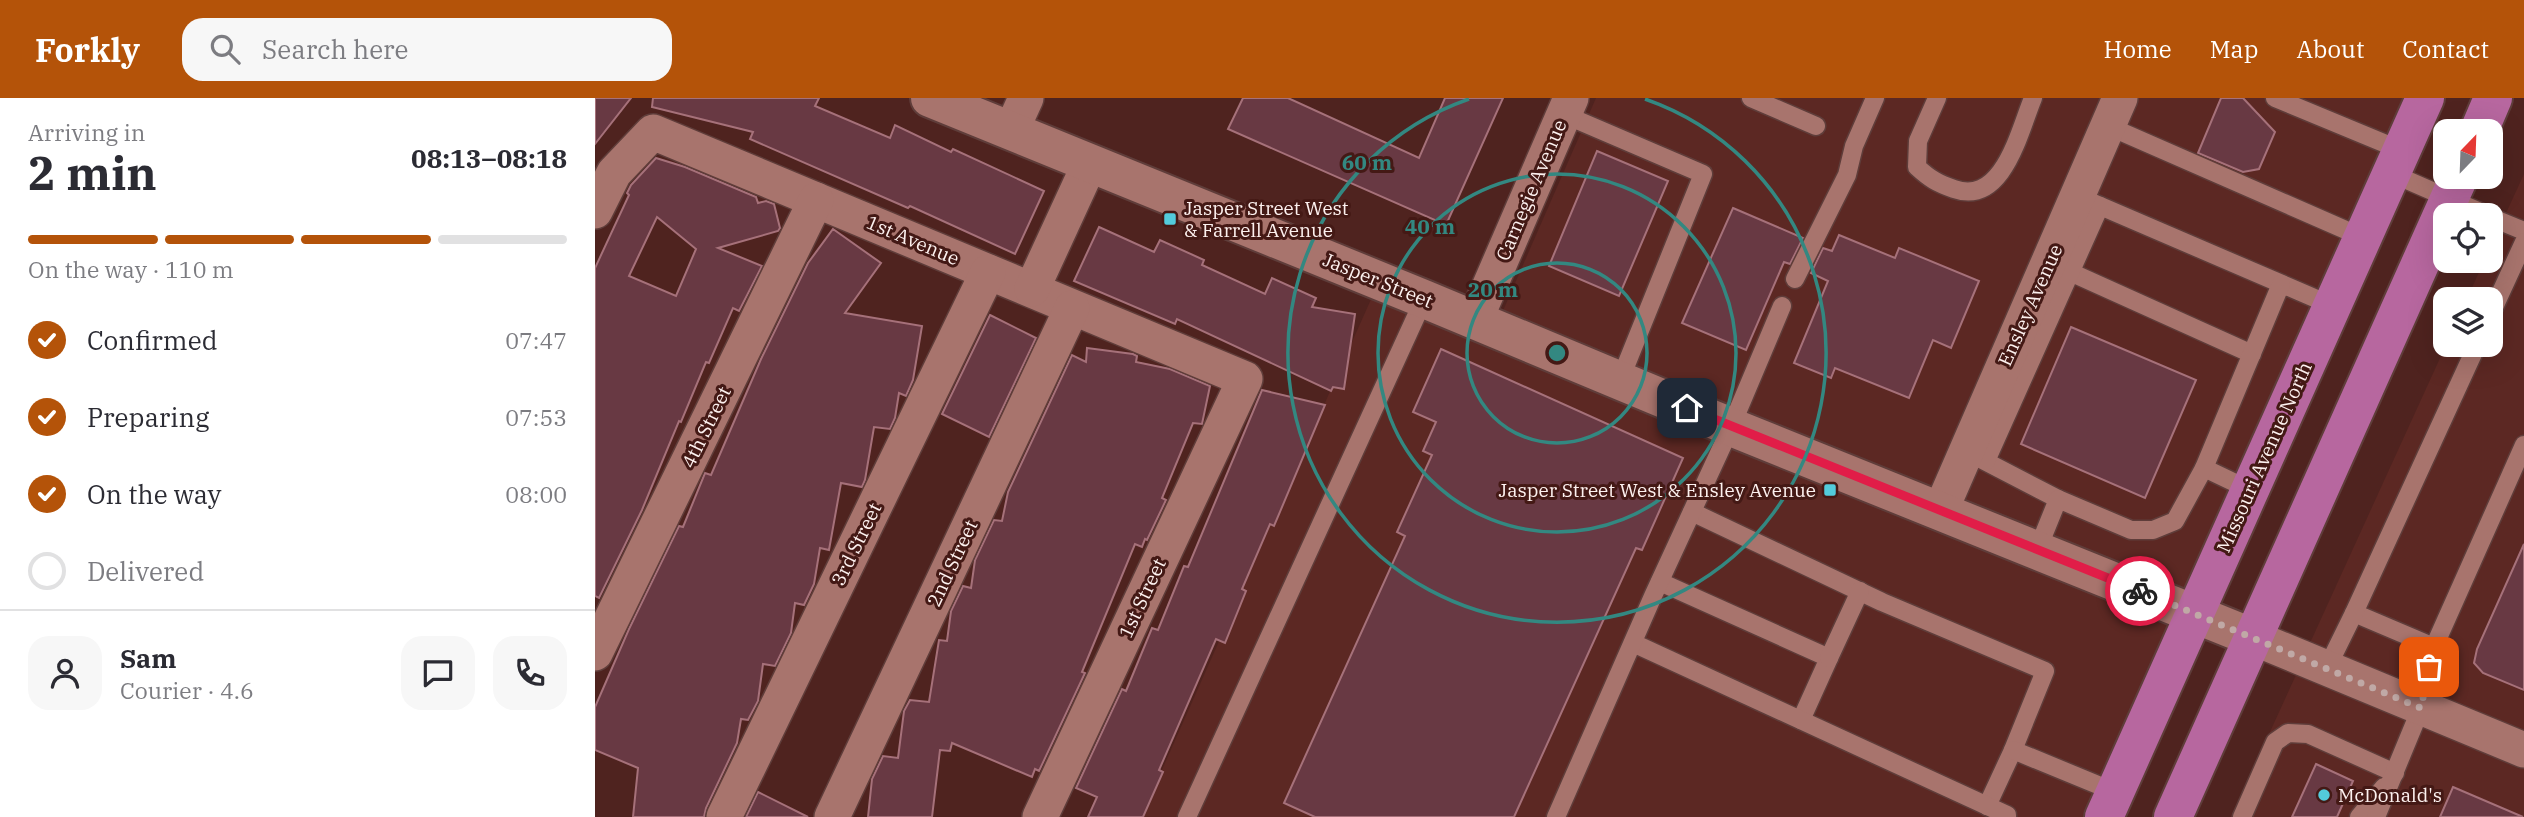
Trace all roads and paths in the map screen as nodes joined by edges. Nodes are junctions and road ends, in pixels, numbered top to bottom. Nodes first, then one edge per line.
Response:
1 (930, 98) edge
2 (1751, 98) edge
3 (1875, 98) edge
4 (1937, 98) edge
5 (2033, 98) edge
6 (2275, 98) edge
7 (2425, 98) edge
8 (2493, 98) edge
9 (1567, 106) edge
10 (2114, 112) edge
11 (1019, 114) edge
12 (2484, 119) edge
13 (1816, 126) dead end
14 (1090, 163) junction
15 (2398, 163) junction
16 (604, 168) edge
17 (2433, 179) edge
18 (2454, 189) edge
19 (2455, 189) edge
20 (816, 200) junction
21 (2088, 201) junction
22 (2473, 203) edge
23 (595, 211) edge
24 (2503, 222) edge
25 (2524, 231) edge
26 (2364, 238) junction
27 (2524, 242) edge
28 (988, 272) junction
29 (2070, 272) junction
30 (1795, 279) dead end
31 (2281, 284) junction
32 (2503, 288) edge
33 (1032, 289) junction
34 (1424, 299) junction
35 (1782, 306) dead end
36 (2333, 306) junction
37 (1072, 308) junction
38 (1475, 320) junction
39 (2252, 354) junction
40 (2471, 357) edge
41 (1245, 379) joint
42 (1620, 380) junction
43 (1731, 427) junction
44 (2524, 445) edge
45 (1976, 456) junction
46 (2204, 468) junction
47 (2250, 490) junction
48 (2058, 499) junction
49 (1692, 512) junction
50 (1940, 512) junction
51 (2037, 551) junction
52 (1660, 582) junction
53 (1860, 591) junction
54 (2194, 612) junction
55 (2354, 613) junction
56 (2254, 638) junction
57 (1633, 643) junction
58 (2434, 647) junction
59 (595, 653) edge
60 (1829, 658) junction
61 (2326, 670) junction
62 (2421, 708) junction
63 (1801, 720) junction
64 (2013, 750) junction
65 (2524, 750) edge
66 (2395, 773) junction
67 (2110, 804) edge
68 (1987, 806) junction
69 (724, 817) edge
70 (831, 817) edge
71 (1040, 817) edge
72 (1187, 817) edge
73 (1556, 817) edge
74 (2007, 817) edge
75 (2173, 817) edge
76 (2242, 817) edge
77 (2359, 817) edge
78 (2376, 817) edge

1 - 11 street, Jasper Street
2 - 13 lane
3 - 30 lane
4 - 5 lane
6 - 15 lane
7 - 15 main road, Missouri Avenue North
8 - 12 main road
9 - 38 street, Carnegie Avenue
9 - 42 lane
10 - 21 street, Ensley Avenue
10 - 26 lane
11 - 14 street, Jasper Street
14 - 33 street
14 - 34 street, Jasper Street
15 - 17 lane
15 - 26 main road, Missouri Avenue North
16 - 20 street, 1st Avenue
16 - 23 street
18 - 56 main road
19 - 22 lane
20 - 28 street, 1st Avenue
20 - 59 street, 4th Street
21 - 29 lane
21 - 31 lane
21 - 45 street, Ensley Avenue
24 - 25 lane
26 - 36 main road, Missouri Avenue North
27 - 32 lane
28 - 33 street, 1st Avenue
28 - 69 street, 3rd Street
29 - 39 lane
29 - 45 lane
31 - 36 lane
31 - 39 lane
33 - 37 street, 1st Avenue
34 - 38 street, Jasper Street
34 - 72 lane
35 - 43 lane
36 - 47 main road, Missouri Avenue North
37 - 41 street, 1st Avenue
37 - 70 street, 2nd Street
38 - 42 street, Jasper Street
39 - 46 lane
40 - 55 lane
41 - 71 street, 1st Street
42 - 43 street, Jasper Street
43 - 49 lane
43 - 50 street, Jasper Street
44 - 58 lane
45 - 48 lane
45 - 50 street, Ensley Avenue
46 - 47 lane
46 - 48 lane
47 - 54 main road, Missouri Avenue North
48 - 51 lane
49 - 52 lane
49 - 53 lane
50 - 51 street, Jasper Street
51 - 54 street, Jasper Street
52 - 57 lane
52 - 60 lane
53 - 60 lane
53 - 64 lane
54 - 56 street, Jasper Street
54 - 67 main road, Missouri Avenue North
55 - 58 lane
55 - 61 lane
56 - 61 street, Jasper Street
56 - 75 main road
57 - 63 lane
57 - 73 lane
58 - 62 lane
60 - 63 lane
61 - 62 street, Jasper Street
62 - 65 street, Jasper Street
62 - 66 lane
63 - 68 lane
64 - 67 lane
64 - 68 lane
66 - 76 lane
66 - 77 lane
66 - 78 lane
68 - 74 lane

